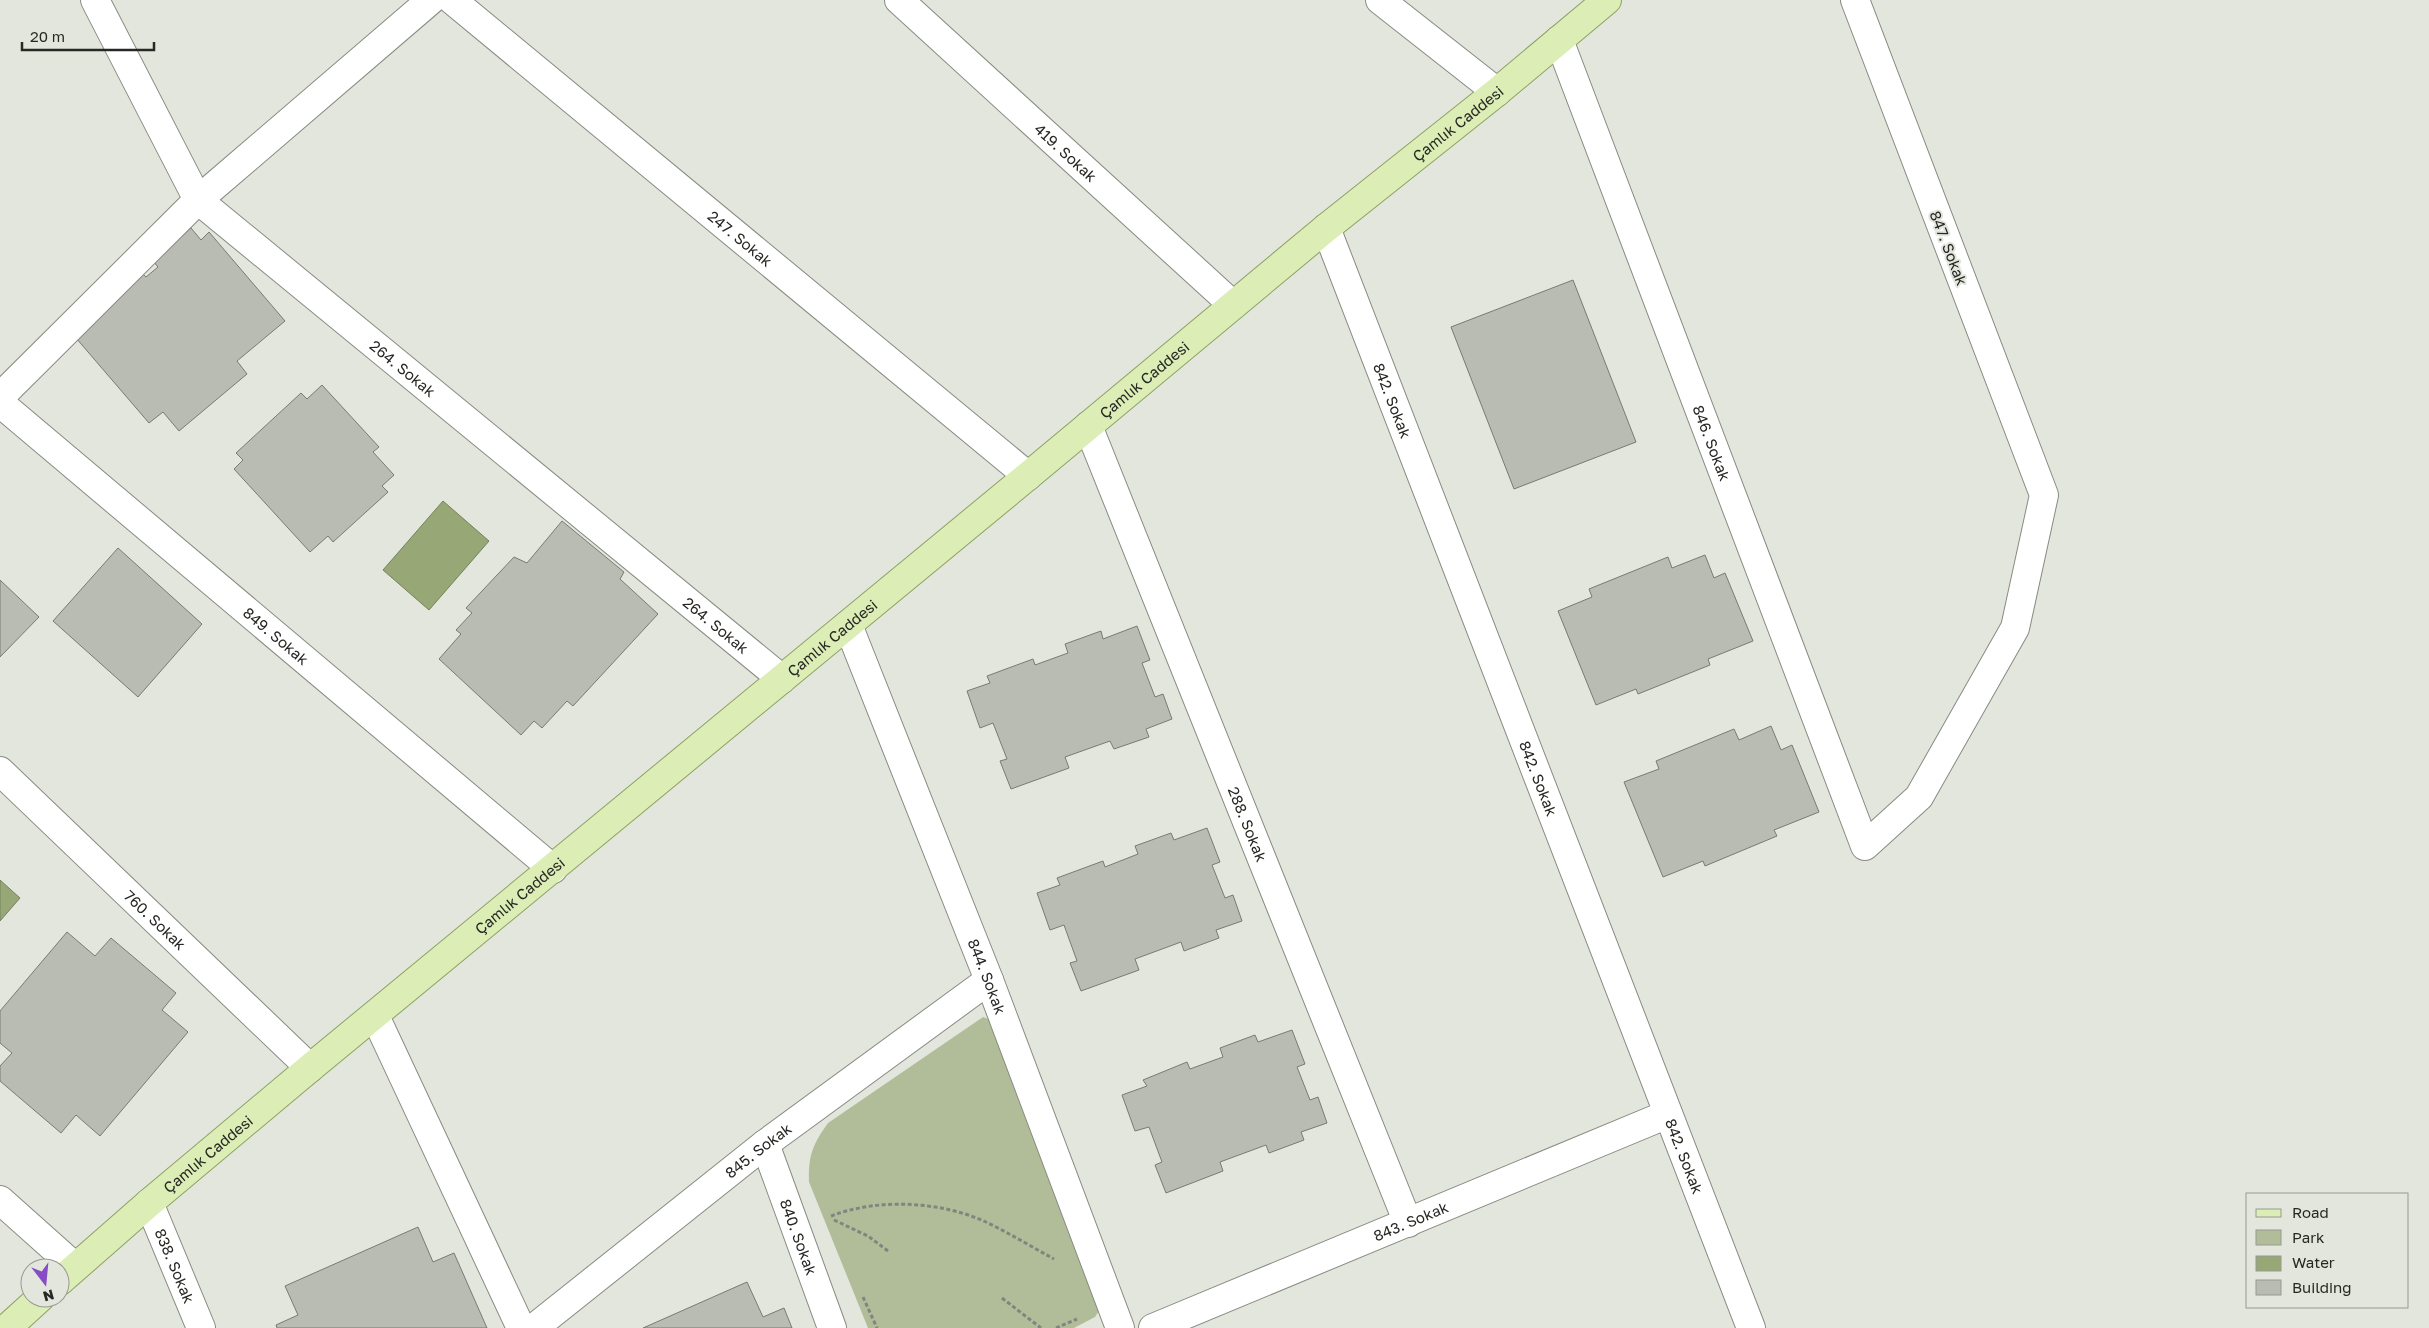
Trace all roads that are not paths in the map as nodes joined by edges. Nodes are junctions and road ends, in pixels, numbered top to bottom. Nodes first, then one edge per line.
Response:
1 (95, 0) edge
2 (431, 0) edge
3 (452, 0) edge
4 (899, 0) edge
5 (1380, 0) edge
6 (1607, 0) edge
7 (1855, 0) edge
8 (1559, 40) junction
9 (1497, 92) junction
10 (198, 200) junction
11 (1326, 228) junction
12 (1233, 305) junction
13 (0, 397) edge
14 (0, 403) edge
15 (1088, 426) junction
16 (1028, 476) junction
17 (848, 625) junction
18 (782, 679) junction
19 (0, 771) edge
20 (1865, 846) joint
21 (553, 869) junction
22 (989, 980) junction
23 (375, 1016) junction
24 (310, 1068) junction
25 (1668, 1114) junction
26 (765, 1144) junction
27 (0, 1200) edge
28 (148, 1203) junction
29 (1408, 1222) junction
30 (53, 1258) edge
31 (70, 1272) edge
32 (29, 1308) edge
33 (7, 1328) edge
34 (201, 1328) edge
35 (521, 1328) edge
36 (534, 1328) edge
37 (832, 1328) edge
38 (1120, 1328) edge
39 (1152, 1328) edge
40 (1751, 1328) edge

1 - 10 street, 264. Sokak
2 - 10 street
3 - 16 street, 247. Sokak
4 - 12 street, 419. Sokak
5 - 9 street
6 - 8 main road, Çamlık Caddesi
7 - 20 street, 847. Sokak
8 - 9 main road, Çamlık Caddesi
8 - 20 street, 846. Sokak
9 - 11 main road, Çamlık Caddesi
10 - 13 street
10 - 18 street, 264. Sokak
11 - 12 main road, Çamlık Caddesi
11 - 25 street, 842. Sokak
12 - 15 main road, Çamlık Caddesi
14 - 21 street, 849. Sokak
15 - 16 main road, Çamlık Caddesi
15 - 29 street, 288. Sokak
16 - 17 main road, Çamlık Caddesi
17 - 18 main road, Çamlık Caddesi
17 - 22 street, 844. Sokak
18 - 21 main road, Çamlık Caddesi
19 - 24 street, 760. Sokak
21 - 23 main road, Çamlık Caddesi
22 - 26 street, 845. Sokak
22 - 38 street, 844. Sokak
23 - 24 main road, Çamlık Caddesi
23 - 35 street
24 - 28 main road, Çamlık Caddesi
25 - 29 street, 843. Sokak
25 - 40 street, 842. Sokak
26 - 36 street, 845. Sokak
26 - 37 street, 840. Sokak
27 - 30 street
28 - 31 main road, Çamlık Caddesi
28 - 34 street, 838. Sokak
29 - 39 street, 843. Sokak
32 - 33 main road

